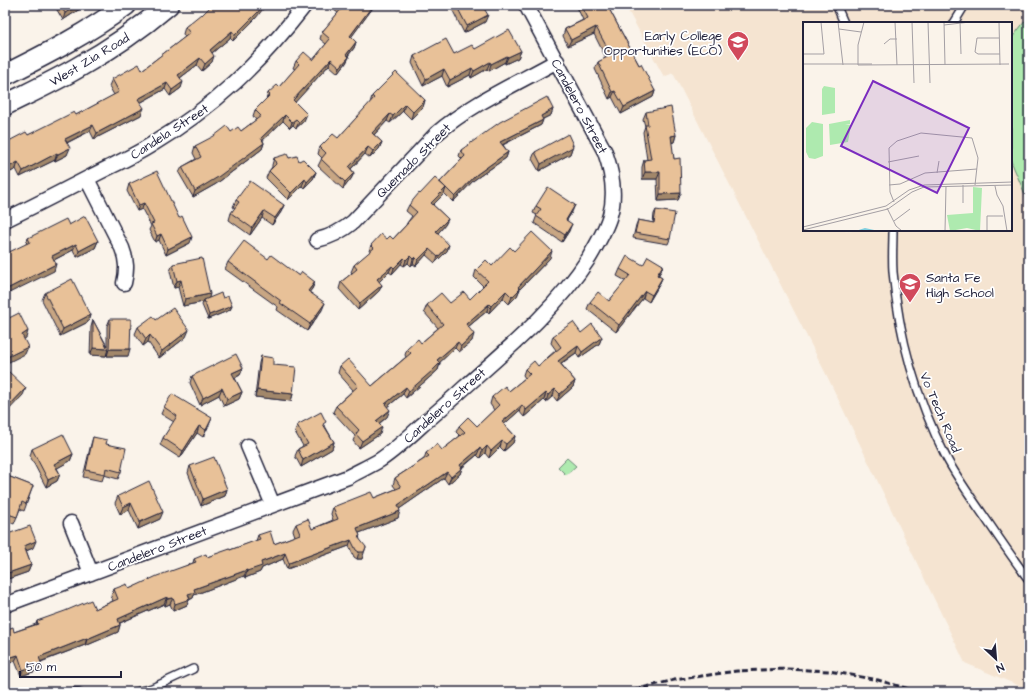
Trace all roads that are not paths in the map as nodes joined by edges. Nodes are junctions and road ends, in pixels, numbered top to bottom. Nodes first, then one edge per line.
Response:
1 (126, 5) edge
2 (305, 5) edge
3 (526, 5) edge
4 (838, 5) edge
5 (965, 5) edge
6 (158, 8) edge
7 (844, 22) edge
8 (955, 22) edge
9 (557, 61) junction
10 (5, 75) edge
11 (5, 105) edge
12 (87, 179) junction
13 (5, 220) edge
14 (893, 231) edge
15 (317, 240) dead end
16 (124, 283) dead end
17 (248, 446) dead end
18 (273, 505) junction
19 (71, 523) dead end
20 (91, 573) junction
21 (1029, 580) edge
22 (5, 605) edge
23 (193, 669) dead end
24 (74, 692) edge
25 (79, 692) edge
26 (136, 692) edge

1 - 10 main road, West Zia Road
2 - 12 street, Candela Street
3 - 9 street, Candelero Street
4 - 7 lane
5 - 8 lane
6 - 11 main road, West Zia Road
9 - 15 street, Quemado Street
9 - 18 street, Candelero Street
12 - 13 street, Candela Street
12 - 16 street
14 - 21 lane, Vo Tech Road
17 - 18 street
18 - 20 street, Candelero Street
19 - 20 street
20 - 22 street, Candelero Street
23 - 26 lane
24 - 25 lane

